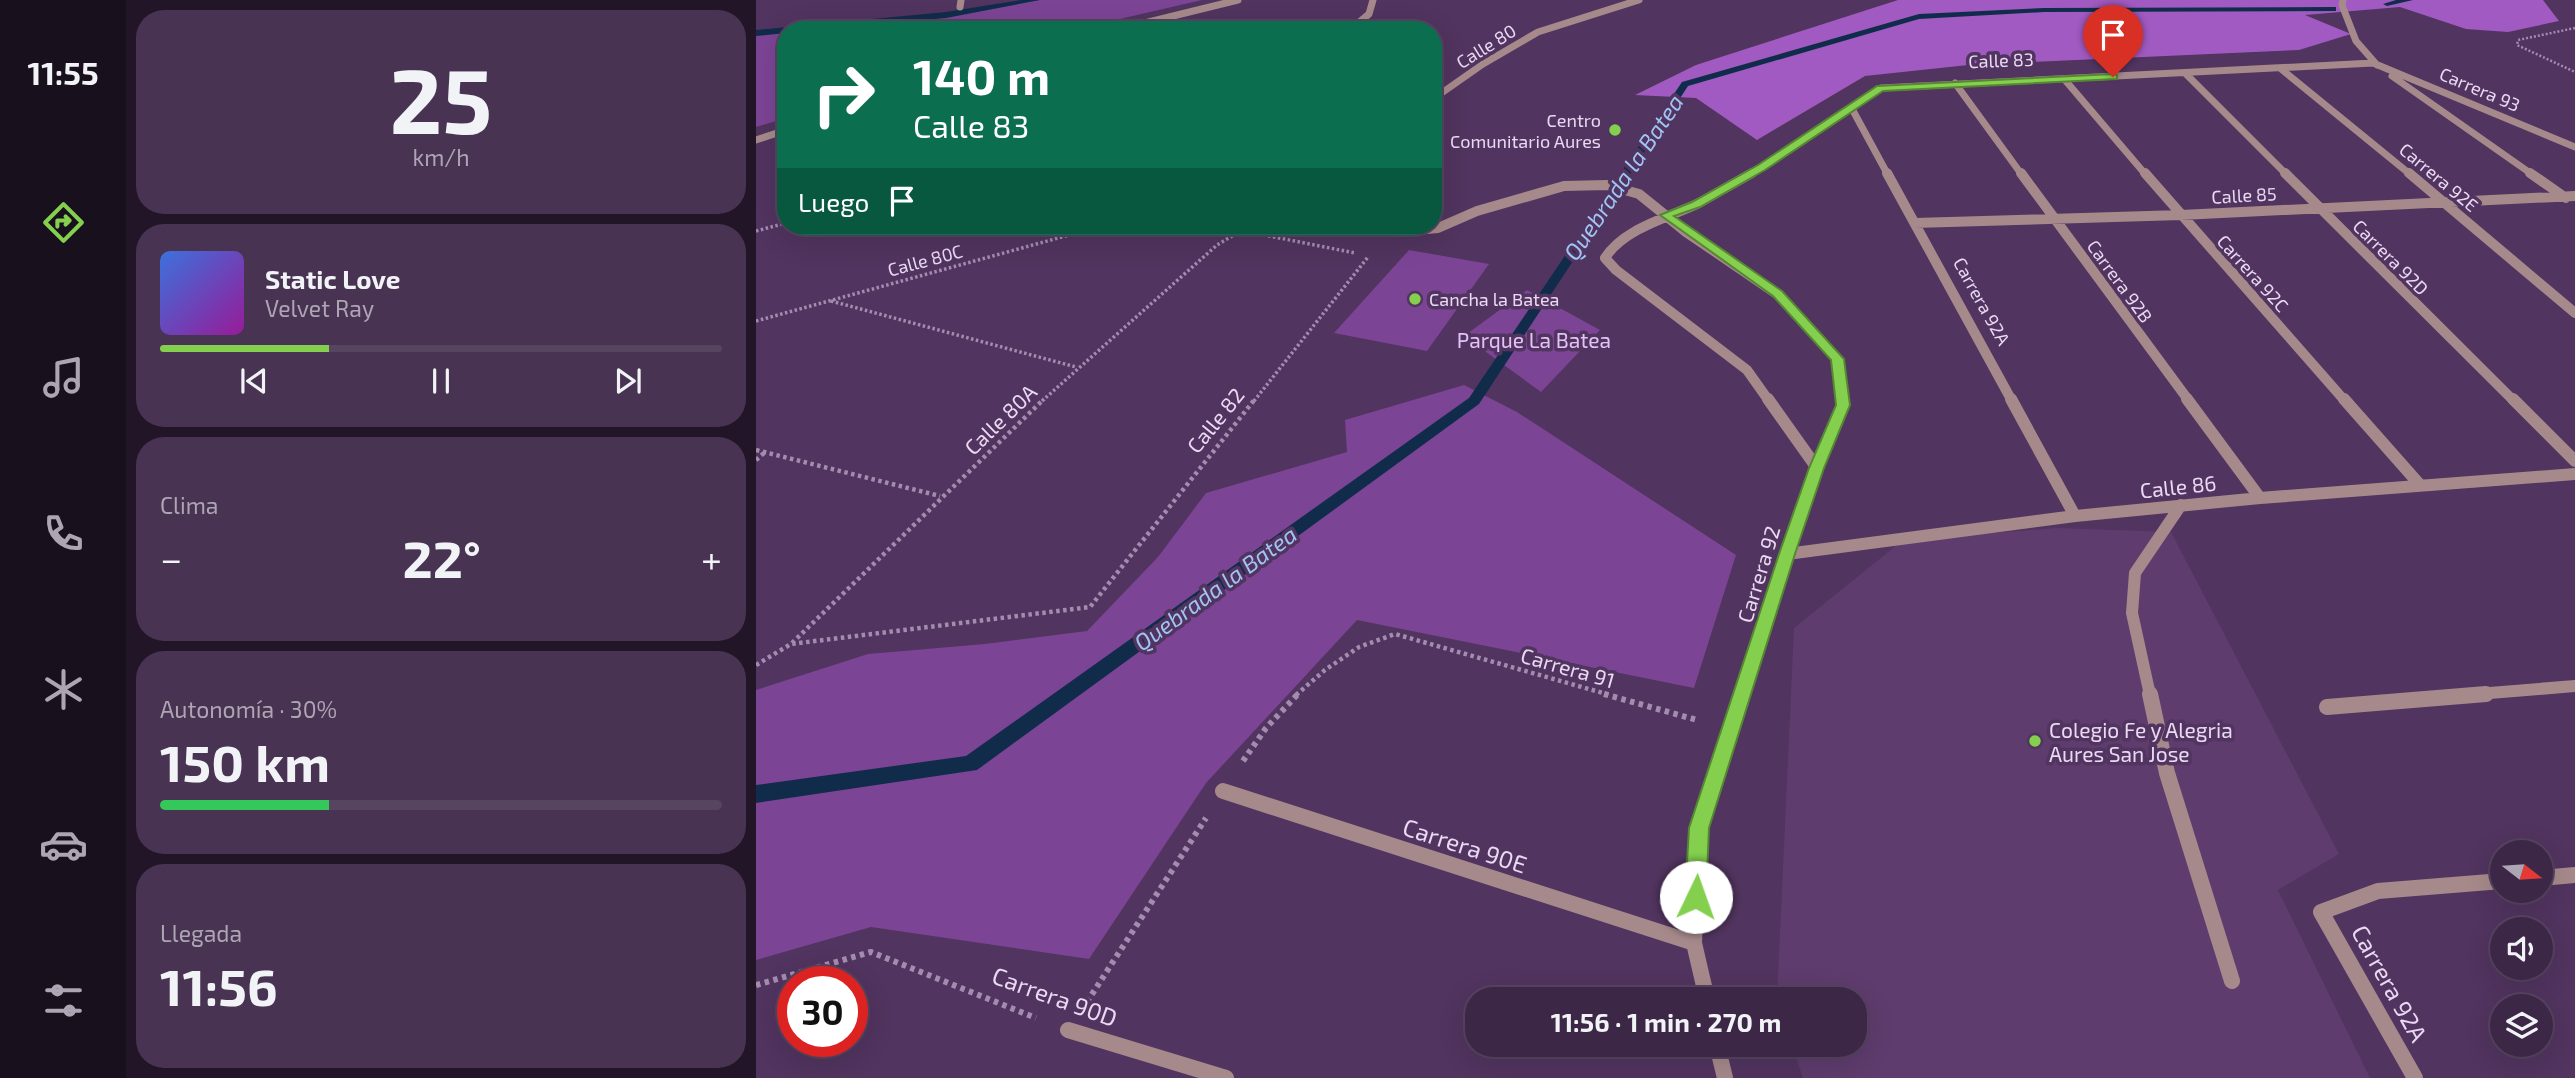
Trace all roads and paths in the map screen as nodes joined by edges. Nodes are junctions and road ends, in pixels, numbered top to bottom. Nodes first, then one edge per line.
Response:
1 (1238, 0) edge
2 (1373, 0) edge
3 (1639, 0) edge
4 (2343, 0) edge
5 (1153, 21) edge
6 (1361, 21) edge
7 (2575, 28) edge
8 (2373, 63) junction
9 (2280, 68) junction
10 (2575, 72) edge
11 (2186, 74) junction
12 (2065, 80) junction
13 (1955, 83) junction
14 (1442, 93) edge
15 (1851, 107) junction
16 (777, 133) edge
17 (756, 140) edge
18 (2575, 147) edge
19 (2570, 197) edge
20 (2445, 202) junction
21 (2575, 204) edge
22 (2317, 207) junction
23 (1666, 215) junction
24 (2181, 215) junction
25 (2055, 219) junction
26 (1915, 223) junction
27 (777, 225) edge
28 (1442, 226) edge
29 (756, 231) edge
30 (1069, 235) edge
31 (1234, 235) edge
32 (1266, 235) edge
33 (829, 301) junction
34 (2575, 313) edge
35 (756, 321) edge
36 (1077, 367) junction
37 (756, 450) edge
38 (765, 453) junction
39 (756, 460) edge
40 (2575, 461) edge
41 (1817, 468) junction
42 (2575, 474) edge
43 (2420, 485) junction
44 (941, 496) junction
45 (2260, 498) junction
46 (2181, 505) junction
47 (2075, 516) junction
48 (1787, 554) junction
49 (1395, 634) dead end
50 (791, 644) junction
51 (756, 665) edge
52 (2575, 686) edge
53 (2327, 707) dead end
54 (1732, 730) junction
55 (1223, 792) dead end
56 (2575, 875) edge
57 (2553, 877) edge
58 (2490, 882) edge
59 (1694, 943) junction
60 (2232, 981) dead end
61 (756, 985) edge
62 (1704, 987) edge
63 (1068, 1030) joint
64 (1720, 1057) edge
65 (1197, 1073) edge
66 (1226, 1078) edge
67 (1725, 1078) edge
68 (2415, 1078) edge

1 - 5 street
2 - 6 street
3 - 14 street, Calle 80
4 - 8 street
7 - 10 path
8 - 9 street, Calle 83
8 - 18 street, Carrera 93
8 - 19 street
9 - 11 street, Calle 83
9 - 20 street, Carrera 92E
11 - 12 street, Calle 83
11 - 22 street, Carrera 92D
12 - 13 street, Calle 83
12 - 24 street, Carrera 92C
13 - 15 street, Calle 83
13 - 25 street, Carrera 92B
15 - 23 street, Calle 83
15 - 26 street, Carrera 92A
16 - 17 street
19 - 20 street, Calle 85
19 - 21 street
20 - 22 street, Calle 85
20 - 34 street, Carrera 92E
22 - 24 street, Calle 85
22 - 40 street, Carrera 92D
23 - 28 street, Carrera 92
23 - 41 street, Carrera 92
23 - 41 street, Calle 83
24 - 25 street, Calle 85
24 - 43 street, Carrera 92C
25 - 26 street, Calle 85
25 - 45 street, Carrera 92B
26 - 47 street, Carrera 92A
27 - 29 path
30 - 33 path, Calle 80C
31 - 36 path, Calle 80A
32 - 50 path, Calle 82
33 - 35 path, Calle 80C
33 - 36 path
36 - 44 path, Calle 80A
37 - 38 path
38 - 39 path
38 - 44 path
41 - 48 street, Carrera 92
42 - 43 street, Calle 86
43 - 45 street, Calle 86
44 - 50 path, Calle 80A
45 - 46 street, Calle 86
46 - 47 street, Calle 86
46 - 60 street
47 - 48 street, Calle 86
48 - 54 street, Carrera 92
49 - 54 path, Carrera 91
50 - 51 path
52 - 53 street
54 - 59 street, Carrera 92
55 - 59 street, Carrera 90E
56 - 57 street
58 - 68 street, Carrera 92A
59 - 62 street, Carrera 92
61 - 63 path, Carrera 90D
63 - 65 street, Carrera 90D
64 - 67 street
65 - 66 street, Carrera 90D

